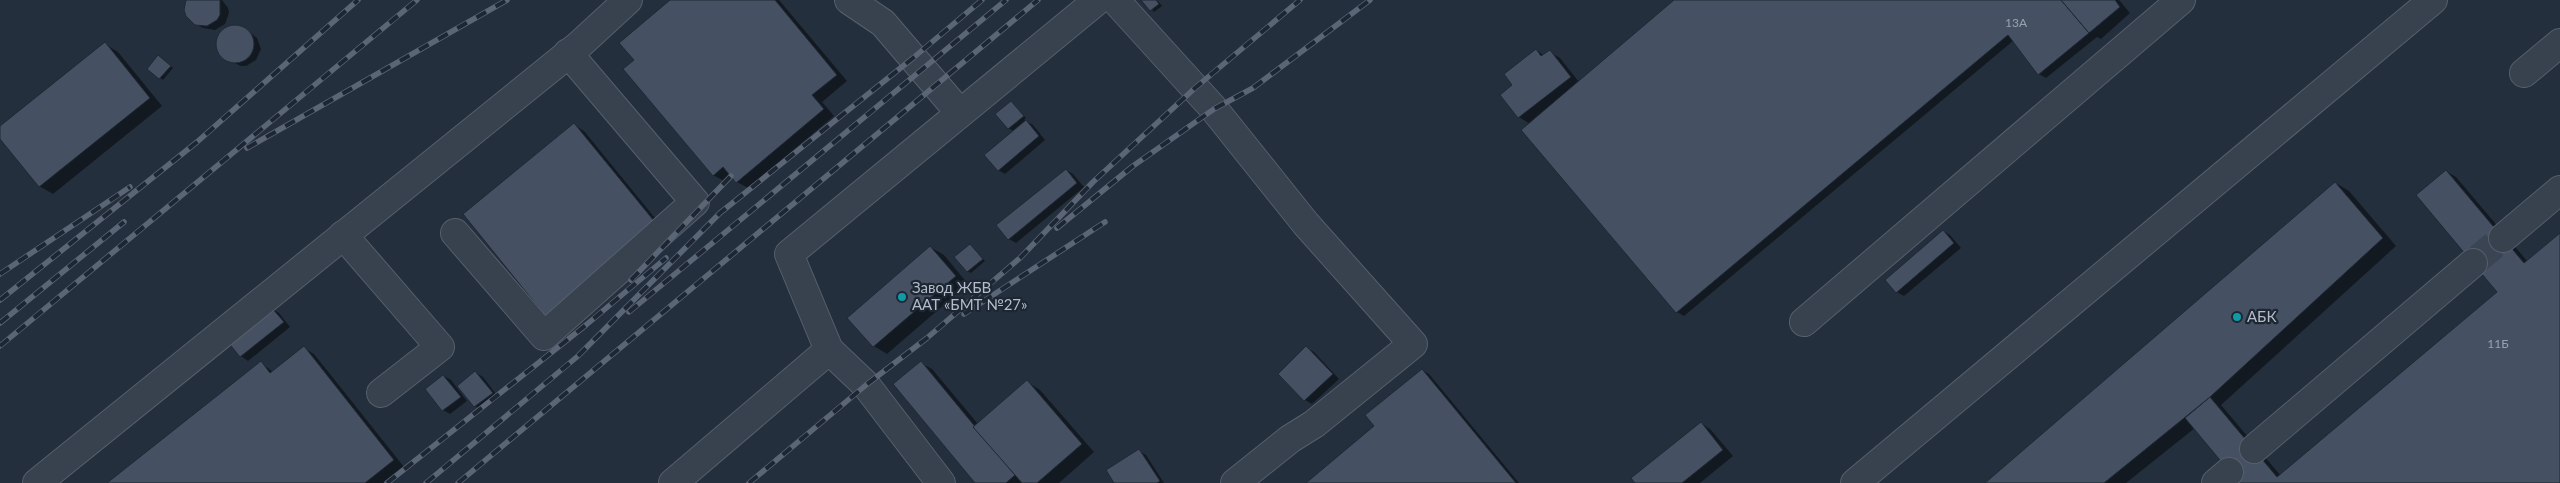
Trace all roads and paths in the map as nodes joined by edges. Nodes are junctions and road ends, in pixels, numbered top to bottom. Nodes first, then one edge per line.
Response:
1 (628, 0) edge
2 (849, 0) edge
3 (1098, 0) edge
4 (1115, 0) edge
5 (2181, 0) edge
6 (2433, 0) edge
7 (2560, 42) edge
8 (568, 53) junction
9 (2524, 73) dead end
10 (960, 113) junction
11 (2560, 190) edge
12 (455, 233) dead end
13 (343, 235) junction
14 (2503, 238) tunnel mouth
15 (2473, 263) tunnel mouth
16 (1804, 322) dead end
17 (829, 350) junction
18 (381, 393) dead end
19 (2254, 449) dead end
20 (37, 483) edge
21 (673, 483) edge
22 (941, 483) edge
23 (1235, 483) edge
24 (1854, 483) edge

1 - 8 lane
2 - 10 lane
3 - 10 lane
4 - 23 lane
5 - 16 lane
6 - 24 lane
7 - 9 lane
8 - 12 lane
8 - 13 lane
10 - 17 lane
11 - 14 lane
13 - 18 lane
13 - 20 lane
15 - 19 lane
17 - 21 lane
17 - 22 lane

